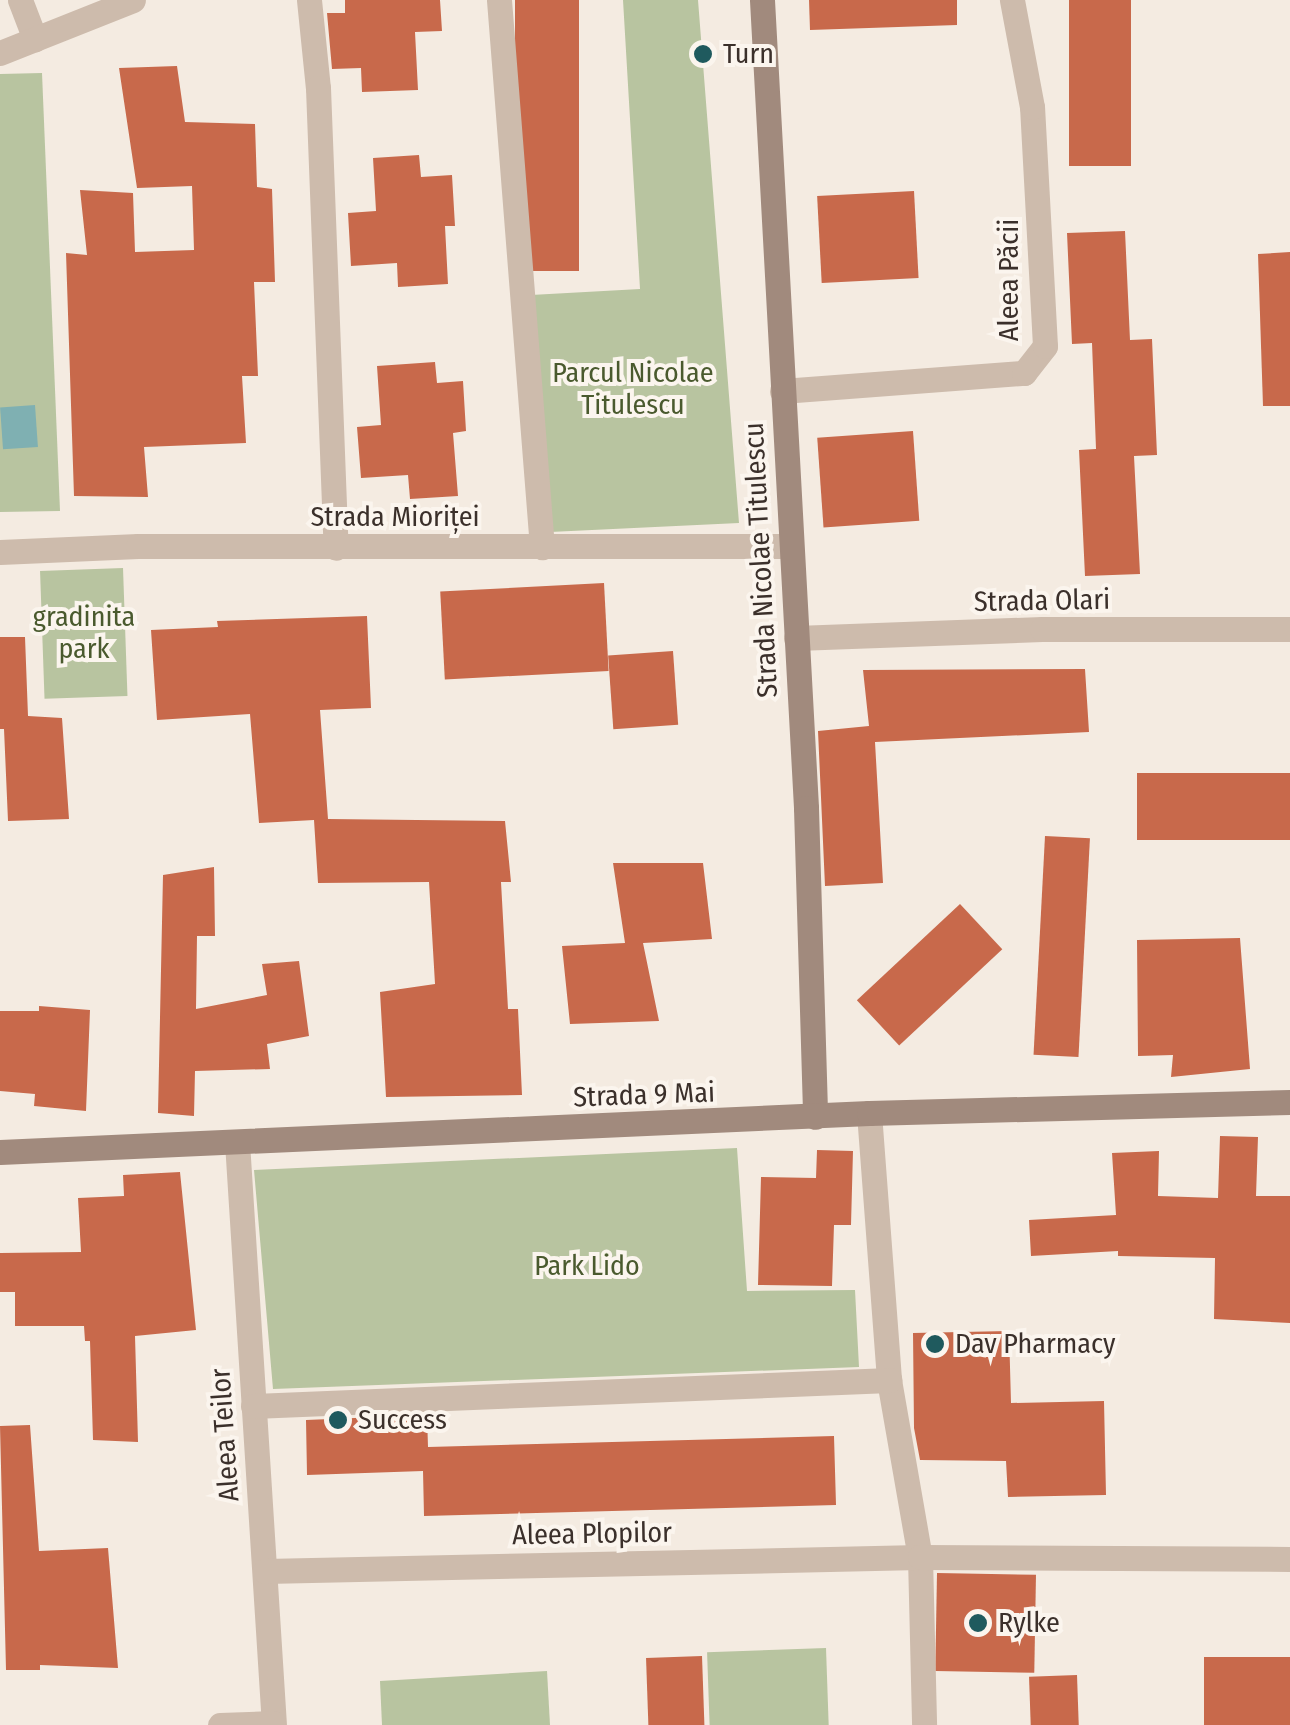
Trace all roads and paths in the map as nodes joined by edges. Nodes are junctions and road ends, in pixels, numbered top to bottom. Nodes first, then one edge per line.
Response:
1 (20, 0) edge
2 (134, 0) edge
3 (309, 0) edge
4 (498, 0) edge
5 (762, 0) edge
6 (1012, 0) edge
7 (34, 39) junction
8 (0, 53) edge
9 (782, 392) junction
10 (790, 546) junction
11 (542, 547) junction
12 (336, 548) junction
13 (0, 552) edge
14 (1290, 629) edge
15 (796, 638) junction
16 (1290, 1102) edge
17 (869, 1113) junction
18 (816, 1117) junction
19 (236, 1142) junction
20 (0, 1152) edge
21 (889, 1380) junction
22 (253, 1406) junction
23 (920, 1557) junction
24 (1290, 1559) edge
25 (265, 1571) junction
26 (273, 1724) edge
27 (220, 1725) edge
28 (924, 1725) edge

1 - 7 street
2 - 7 street
3 - 12 street
4 - 11 street
5 - 9 main road, Strada Nicolae Titulescu
6 - 9 street, Aleea Păcii
7 - 8 street
9 - 10 main road, Strada Nicolae Titulescu
10 - 11 street, Strada Mioriței
10 - 15 main road, Strada Nicolae Titulescu
11 - 12 street, Strada Mioriței
12 - 13 street, Strada Mioriței
14 - 15 street, Strada Olari
15 - 18 main road, Strada Nicolae Titulescu
16 - 17 main road, Strada 9 Mai
17 - 18 main road, Strada 9 Mai
17 - 21 street
18 - 19 main road, Strada 9 Mai
19 - 20 main road, Strada 9 Mai
19 - 22 street, Aleea Teilor
21 - 22 street
21 - 23 street
22 - 25 street, Aleea Teilor
23 - 24 street, Aleea Plopilor
23 - 25 street, Aleea Plopilor
23 - 28 street
25 - 26 street, Aleea Teilor
26 - 27 street, Aleea Teilor

